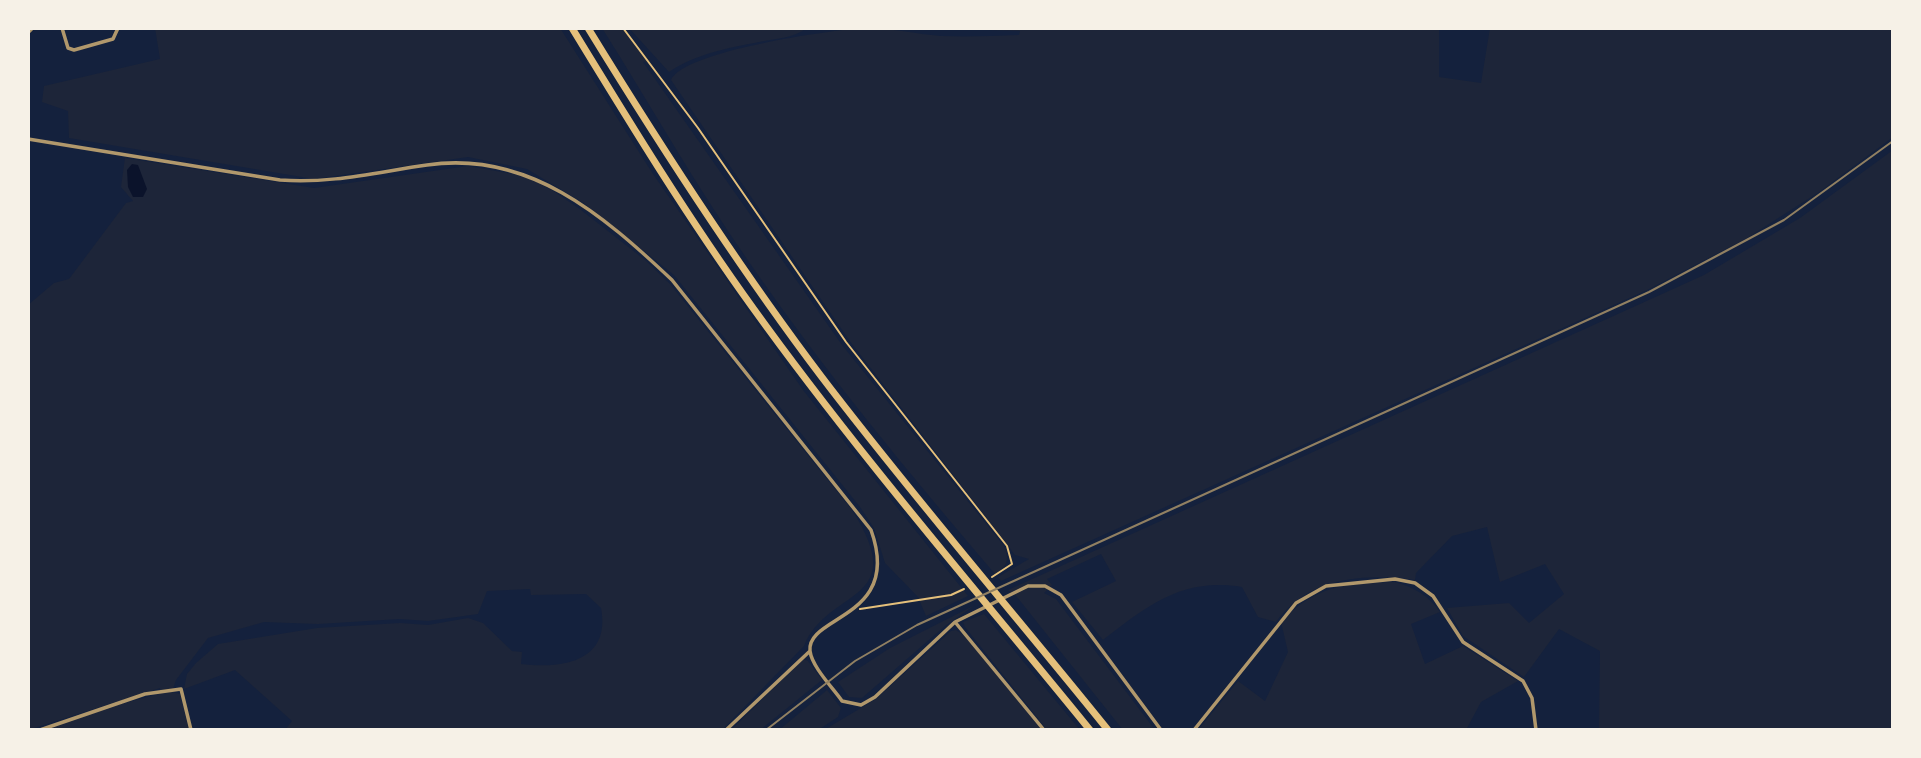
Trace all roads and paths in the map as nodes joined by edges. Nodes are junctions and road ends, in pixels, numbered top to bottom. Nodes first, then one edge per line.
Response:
1 (32, 28) edge
2 (62, 28) edge
3 (118, 28) edge
4 (572, 28) edge
5 (588, 28) edge
6 (624, 28) edge
7 (28, 32) edge
8 (28, 139) edge
9 (1003, 572) dead end
10 (951, 594) dead end
11 (856, 609) junction
12 (956, 622) junction
13 (810, 651) junction
14 (40, 730) edge
15 (191, 730) edge
16 (726, 730) edge
17 (1044, 730) edge
18 (1090, 730) edge
19 (1108, 730) edge
20 (1161, 730) edge
21 (1194, 730) edge
22 (1536, 730) edge

1 - 7 street
2 - 3 street
4 - 18 highway
5 - 19 highway
6 - 9 path
8 - 11 street
10 - 11 path
11 - 13 street
12 - 13 street
12 - 17 street
12 - 20 street
13 - 16 street
14 - 15 street
21 - 22 street

